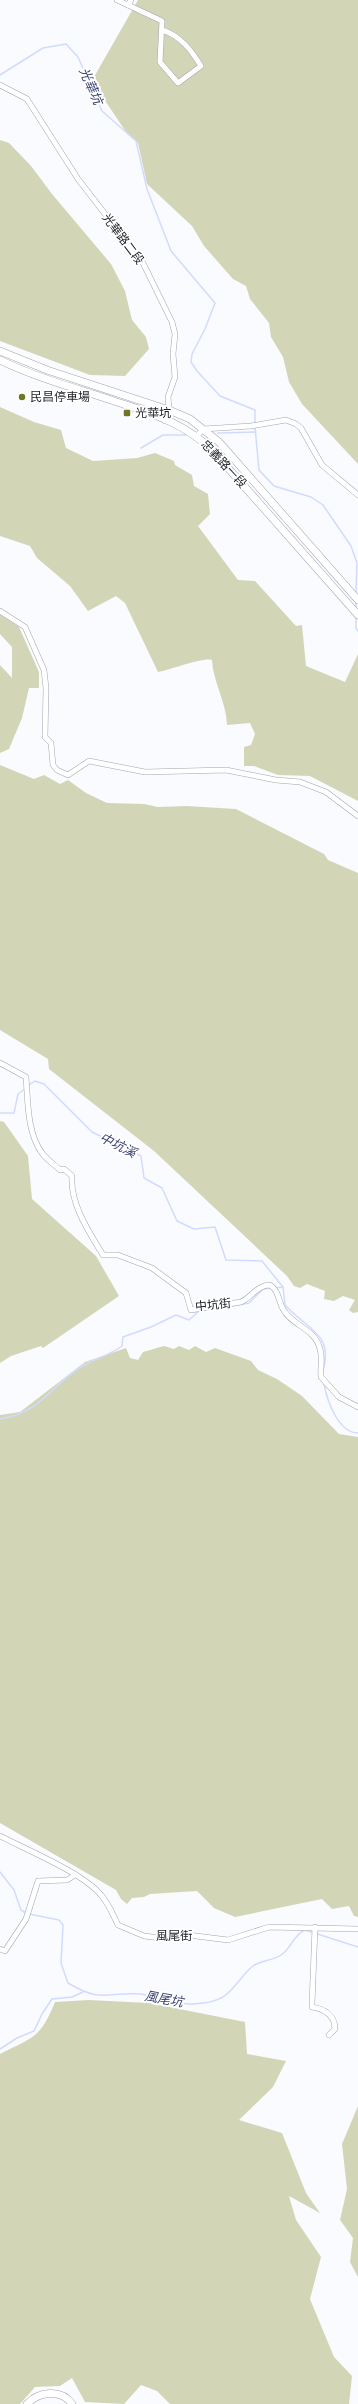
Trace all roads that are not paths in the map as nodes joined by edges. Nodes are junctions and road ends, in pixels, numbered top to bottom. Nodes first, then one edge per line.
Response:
1 (116, 0) edge
2 (130, 3) edge
3 (162, 30) junction
4 (0, 85) edge
5 (0, 351) edge
6 (0, 360) edge
7 (169, 410) junction
8 (165, 420) junction
9 (203, 429) junction
10 (197, 436) junction
11 (358, 495) edge
12 (358, 600) edge
13 (0, 611) edge
14 (358, 615) edge
15 (358, 816) edge
16 (0, 1063) edge
17 (358, 1407) edge
18 (0, 1836) edge
19 (75, 1875) junction
20 (358, 1929) edge
21 (315, 1931) junction
22 (3, 1950) edge
23 (329, 2035) dead end
24 (27, 2404) edge
25 (72, 2404) edge

1 - 2 street
2 - 3 street
3 - 3 street
4 - 7 street, 光華路二段
5 - 7 main road, 忠義路一段
6 - 8 main road, 忠義路一段
7 - 8 street, 光華路二段
7 - 9 main road, 忠義路一段
8 - 10 main road, 忠義路一段
9 - 10 street
9 - 11 street
9 - 12 main road, 忠義路一段
10 - 14 main road, 忠義路一段
13 - 15 street
16 - 17 street, 中坑街
18 - 19 street, 風尾街
19 - 21 street, 風尾街
19 - 22 street
20 - 21 street, 風尾街
21 - 23 street
24 - 25 main road

